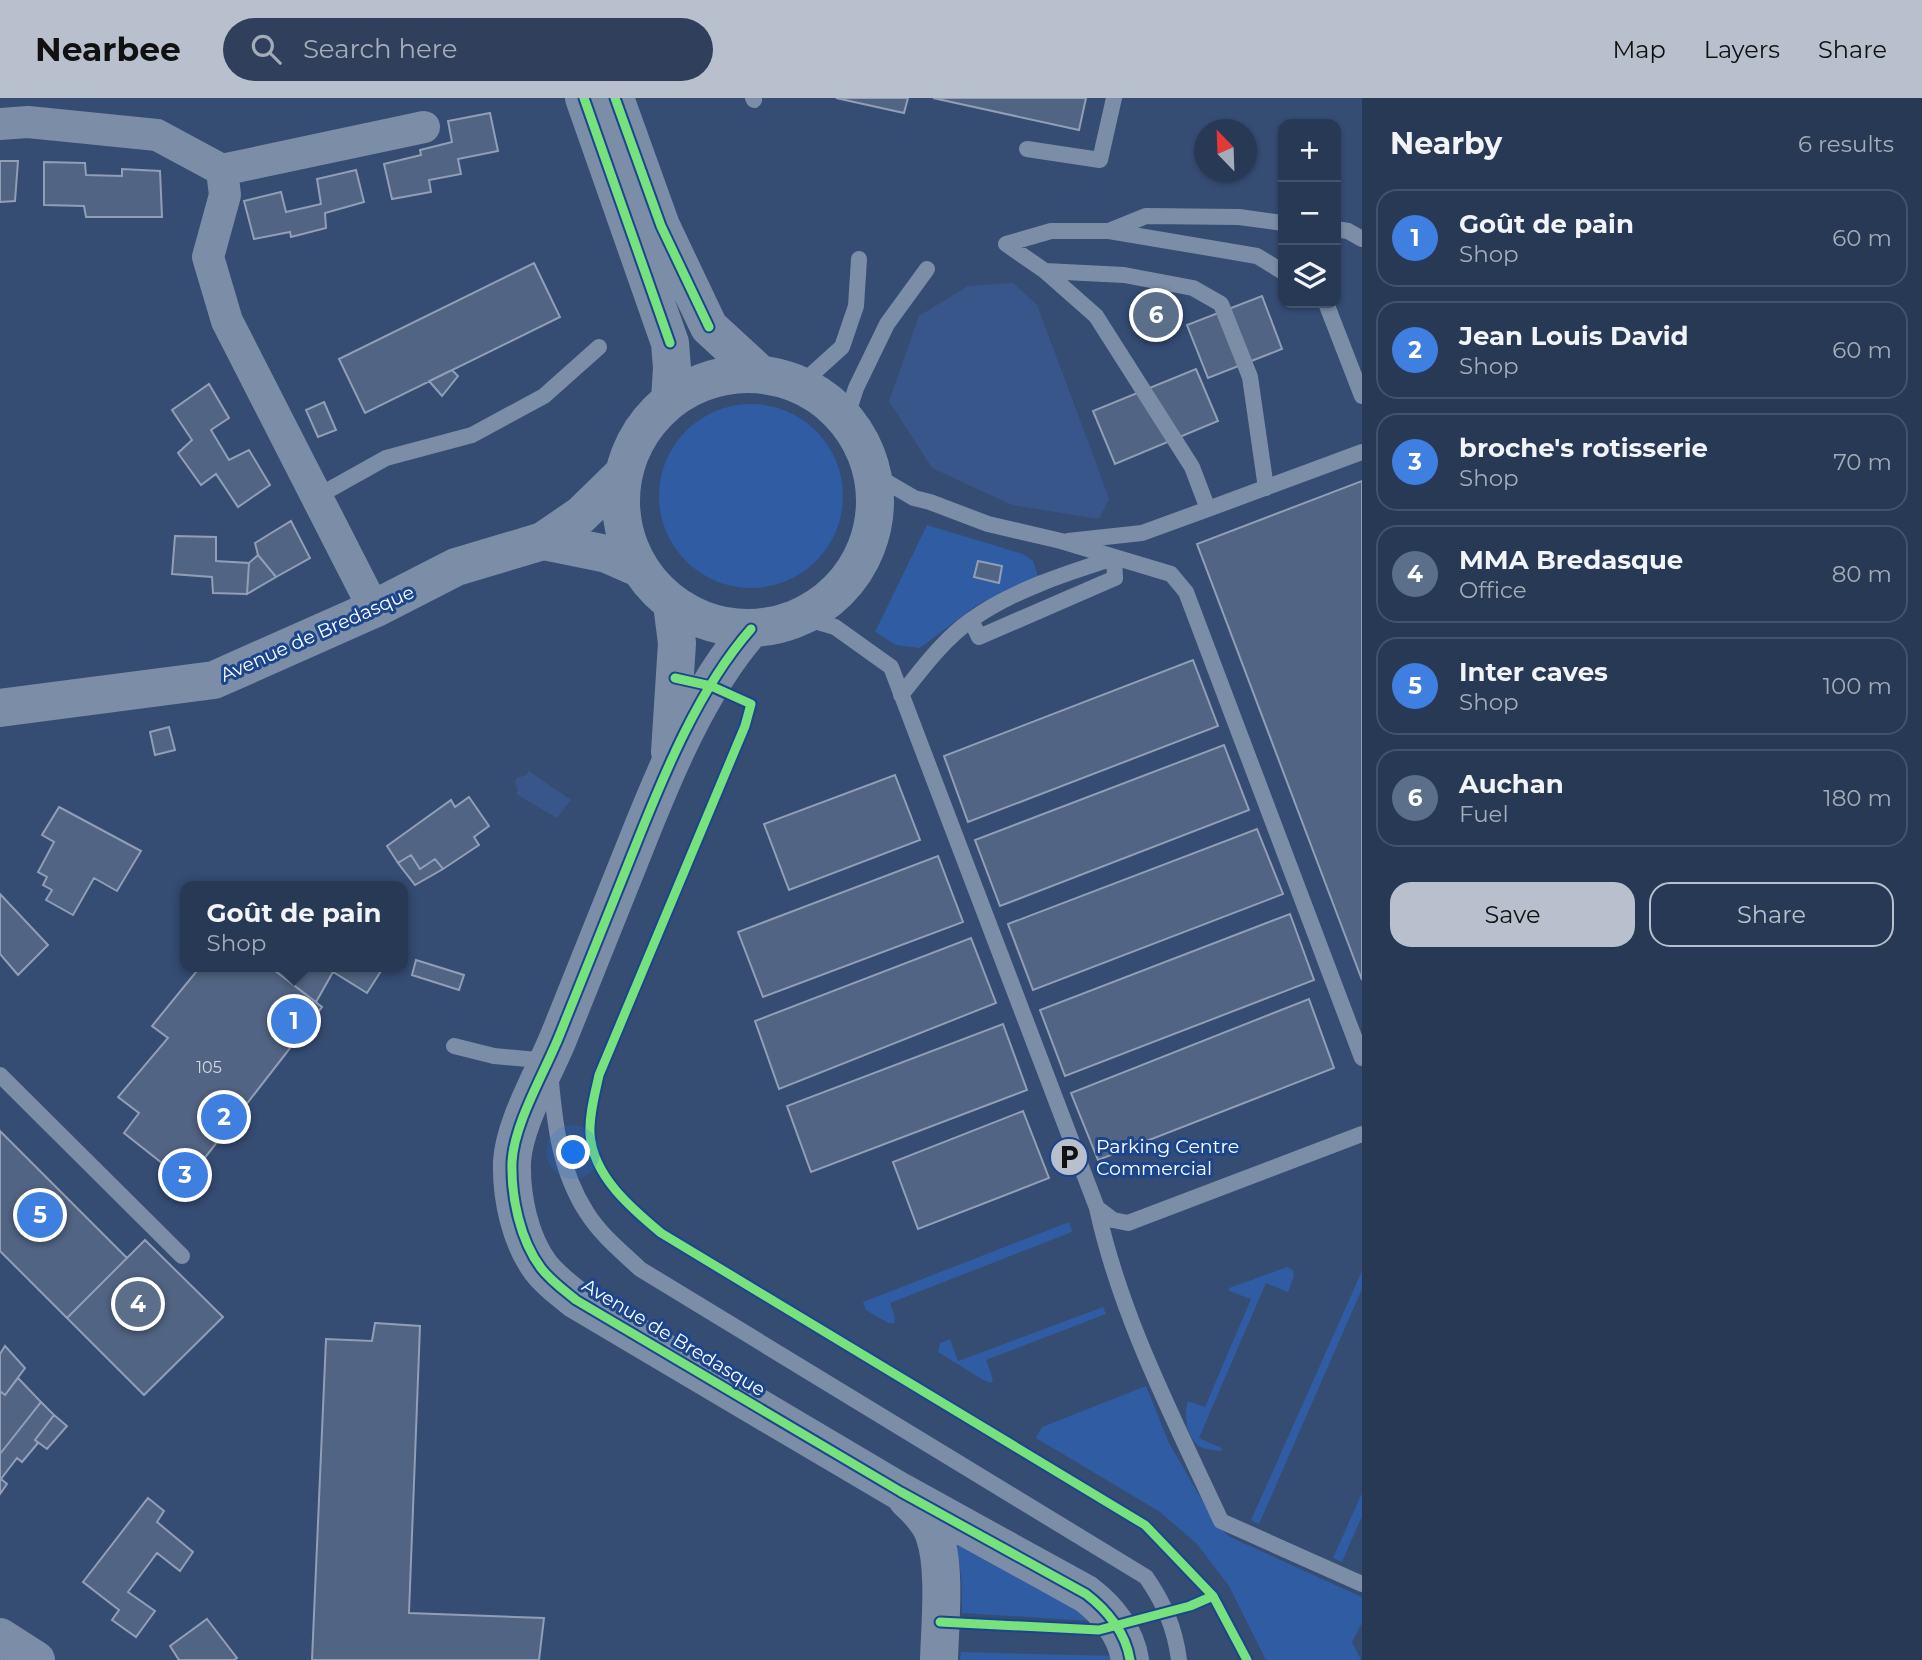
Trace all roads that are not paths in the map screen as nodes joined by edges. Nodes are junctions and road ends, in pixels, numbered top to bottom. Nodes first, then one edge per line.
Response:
1 (584, 98) edge
2 (615, 98) edge
3 (1114, 98) edge
4 (0, 124) edge
5 (424, 127) dead end
6 (1027, 149) dead end
7 (222, 170) junction
8 (1278, 222) edge
9 (1341, 230) edge
10 (1109, 231) junction
11 (1362, 239) edge
12 (859, 259) dead end
13 (927, 269) dead end
14 (1278, 269) edge
15 (1045, 271) junction
16 (1328, 308) edge
17 (599, 346) dead end
18 (760, 373) junction
19 (800, 385) junction
20 (1362, 396) edge
21 (670, 400) junction
22 (846, 419) junction
23 (1362, 452) edge
24 (624, 473) junction
25 (873, 474) junction
26 (1266, 488) junction
27 (318, 496) junction
28 (1208, 509) junction
29 (543, 541) junction
30 (1061, 541) junction
31 (1114, 558) junction
32 (639, 568) junction
33 (672, 604) junction
34 (374, 609) junction
35 (801, 617) junction
36 (971, 620) junction
37 (751, 629) junction
38 (901, 695) junction
39 (0, 708) edge
40 (670, 762) junction
41 (454, 1046) dead end
42 (1362, 1058) edge
43 (549, 1061) junction
44 (0, 1075) edge
45 (1362, 1134) edge
46 (1097, 1208) junction
47 (182, 1256) dead end
48 (901, 1492) junction
49 (1362, 1584) edge
50 (0, 1637) edge
51 (36, 1660) edge
52 (939, 1660) edge
53 (1130, 1660) edge
54 (1179, 1660) edge

1 - 21 street
2 - 18 street
3 - 6 lane
4 - 7 street
5 - 7 street
7 - 27 street
8 - 10 lane
9 - 11 lane
10 - 14 lane
10 - 15 lane
12 - 19 lane
13 - 22 lane
15 - 26 lane
15 - 28 lane
16 - 20 lane
17 - 27 lane
18 - 19 street
18 - 21 street
19 - 22 street
21 - 24 street
22 - 25 street
23 - 26 lane
24 - 29 street, Avenue de Bredasque
24 - 32 street
25 - 30 lane
25 - 35 street
26 - 28 lane
27 - 34 street
28 - 30 lane
29 - 32 street, Avenue de Bredasque
29 - 34 street, Avenue de Bredasque
30 - 31 lane
31 - 36 lane
31 - 36 lane
31 - 42 lane
32 - 33 street
33 - 37 street
33 - 40 street, Avenue de Bredasque
34 - 39 street, Avenue de Bredasque
35 - 37 street
35 - 38 lane
36 - 38 lane
37 - 40 street, Avenue de Bredasque
38 - 46 lane
40 - 43 street, Avenue de Bredasque
41 - 43 lane
43 - 48 street, Avenue de Bredasque
43 - 54 lane, Avenue de Bredasque
44 - 47 lane
45 - 46 lane
46 - 49 lane
48 - 52 street, Avenue de Bredasque
48 - 53 street, Avenue de Bredasque
50 - 51 street

